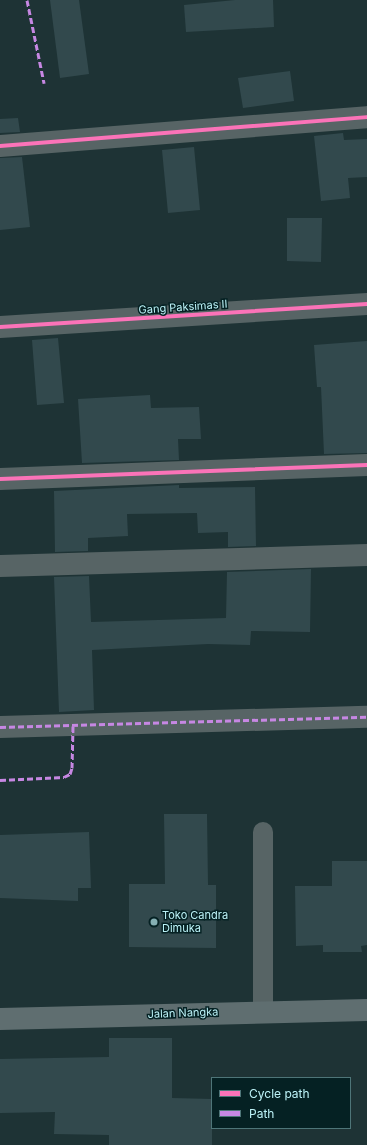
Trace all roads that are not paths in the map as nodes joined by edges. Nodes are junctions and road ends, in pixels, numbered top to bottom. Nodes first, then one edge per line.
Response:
1 (367, 117) edge
2 (0, 146) edge
3 (367, 304) edge
4 (0, 327) edge
5 (367, 465) edge
6 (0, 479) edge
7 (367, 555) edge
8 (0, 566) edge
9 (367, 717) edge
10 (0, 727) edge
11 (263, 832) dead end
12 (367, 1010) edge
13 (263, 1011) junction
14 (0, 1019) edge

1 - 2 street
3 - 4 street, Gang Paksimas II
5 - 6 street
7 - 8 street
9 - 10 street
11 - 13 lane
12 - 13 main road, Jalan Nangka
13 - 14 main road, Jalan Nangka

